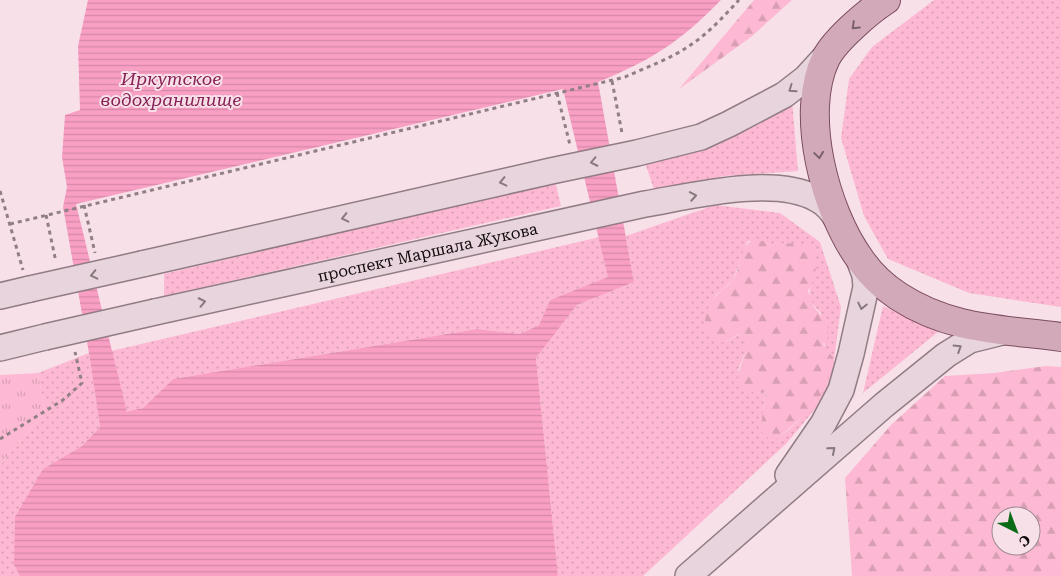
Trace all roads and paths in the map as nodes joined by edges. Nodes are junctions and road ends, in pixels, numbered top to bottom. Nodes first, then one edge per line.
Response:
1 (738, 0) edge
2 (886, 0) edge
3 (827, 55) junction
4 (612, 81) junction
5 (559, 93) junction
6 (622, 133) dead end
7 (570, 146) dead end
8 (0, 191) edge
9 (83, 206) junction
10 (10, 224) junction
11 (842, 228) junction
12 (96, 259) dead end
13 (859, 259) junction
14 (27, 282) junction
15 (0, 296) edge
16 (1010, 331) junction
17 (1061, 337) edge
18 (0, 348) edge
19 (729, 539) junction
20 (688, 576) edge

1 - 4 path
2 -> 3 main road
3 -> 11 main road
3 -> 14 main road, bridge
4 - 5 path
4 - 6 path
5 - 7 path
5 - 9 path
8 - 10 path
9 - 10 path
9 - 12 path
10 - 14 path
11 - 13 main road
18 -> 11 main road, проспект Маршала Жукова, bridge
13 - 16 main road
13 -> 19 main road
14 - 15 main road
16 - 17 main road
19 -> 16 main road
19 - 20 main road

